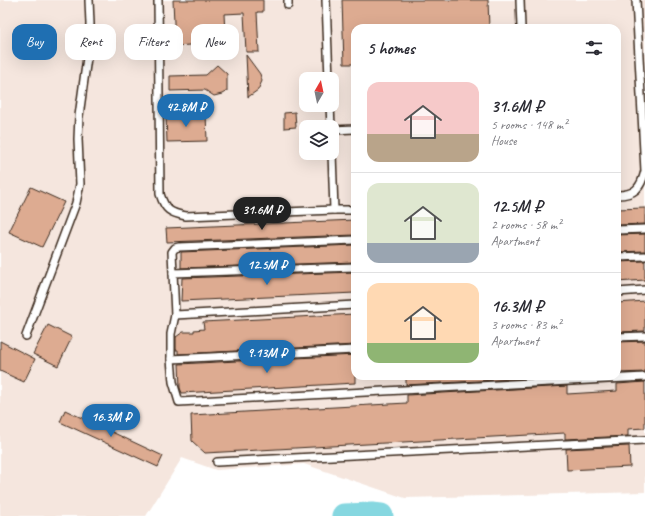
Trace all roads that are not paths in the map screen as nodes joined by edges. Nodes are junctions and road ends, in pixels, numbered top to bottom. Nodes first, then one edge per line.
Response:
1 (89, 0) edge
2 (158, 0) edge
3 (326, 0) edge
4 (520, 0) edge
5 (636, 0) edge
6 (521, 24) edge
7 (329, 72) edge
8 (339, 128) edge
9 (351, 129) edge
10 (332, 160) edge
11 (621, 195) edge
12 (334, 210) junction
13 (351, 210) edge
14 (645, 229) edge
15 (621, 230) edge
16 (351, 240) edge
17 (645, 256) edge
18 (621, 257) edge
19 (351, 267) edge
20 (173, 273) junction
21 (645, 290) edge
22 (621, 292) edge
23 (351, 305) edge
24 (175, 315) junction
25 (26, 336) dead end
26 (645, 336) edge
27 (621, 337) edge
28 (351, 350) edge
29 (172, 359) junction
30 (645, 378) edge
31 (621, 379) edge
32 (606, 380) edge
33 (645, 440) edge
34 (217, 462) dead end

1 - 25 lane
2 - 12 lane
3 - 7 lane
4 - 6 lane
5 - 11 lane
8 - 9 lane
10 - 12 lane
12 - 13 lane
14 - 15 lane
16 - 20 lane
17 - 18 lane
19 - 20 lane
20 - 24 lane
21 - 22 lane
23 - 24 lane
24 - 29 lane
26 - 27 lane
28 - 29 lane
29 - 32 lane
30 - 31 lane
33 - 34 lane

